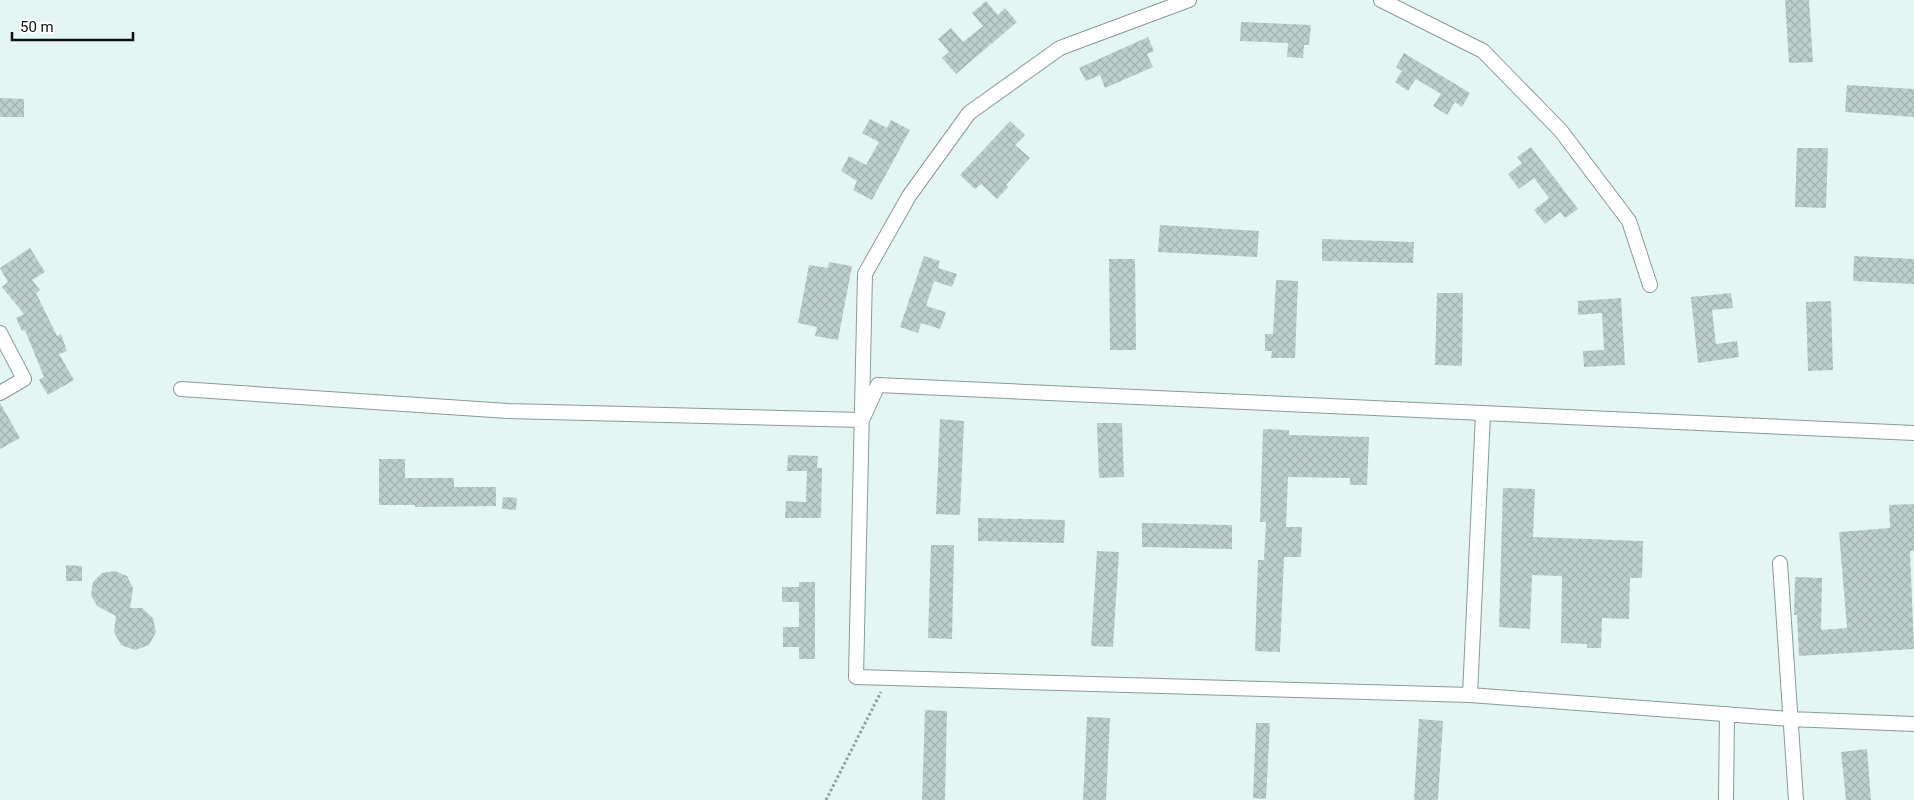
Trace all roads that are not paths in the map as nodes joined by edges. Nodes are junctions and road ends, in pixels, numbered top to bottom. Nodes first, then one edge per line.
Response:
1 (1189, 0) edge
2 (1381, 0) edge
3 (1650, 285) dead end
4 (0, 333) edge
5 (181, 389) dead end
6 (0, 393) edge
7 (1483, 414) junction
8 (862, 420) junction
9 (1914, 433) edge
10 (1780, 563) dead end
11 (1470, 695) junction
12 (1726, 714) junction
13 (1790, 719) junction
14 (1914, 724) edge
15 (1726, 800) edge
16 (1796, 800) edge

1 - 8 street
2 - 3 street
4 - 6 street
5 - 8 street
7 - 8 street
7 - 9 street
7 - 11 street
8 - 11 street
10 - 13 street
11 - 12 street
12 - 13 street
12 - 15 street
13 - 14 street
13 - 16 street

